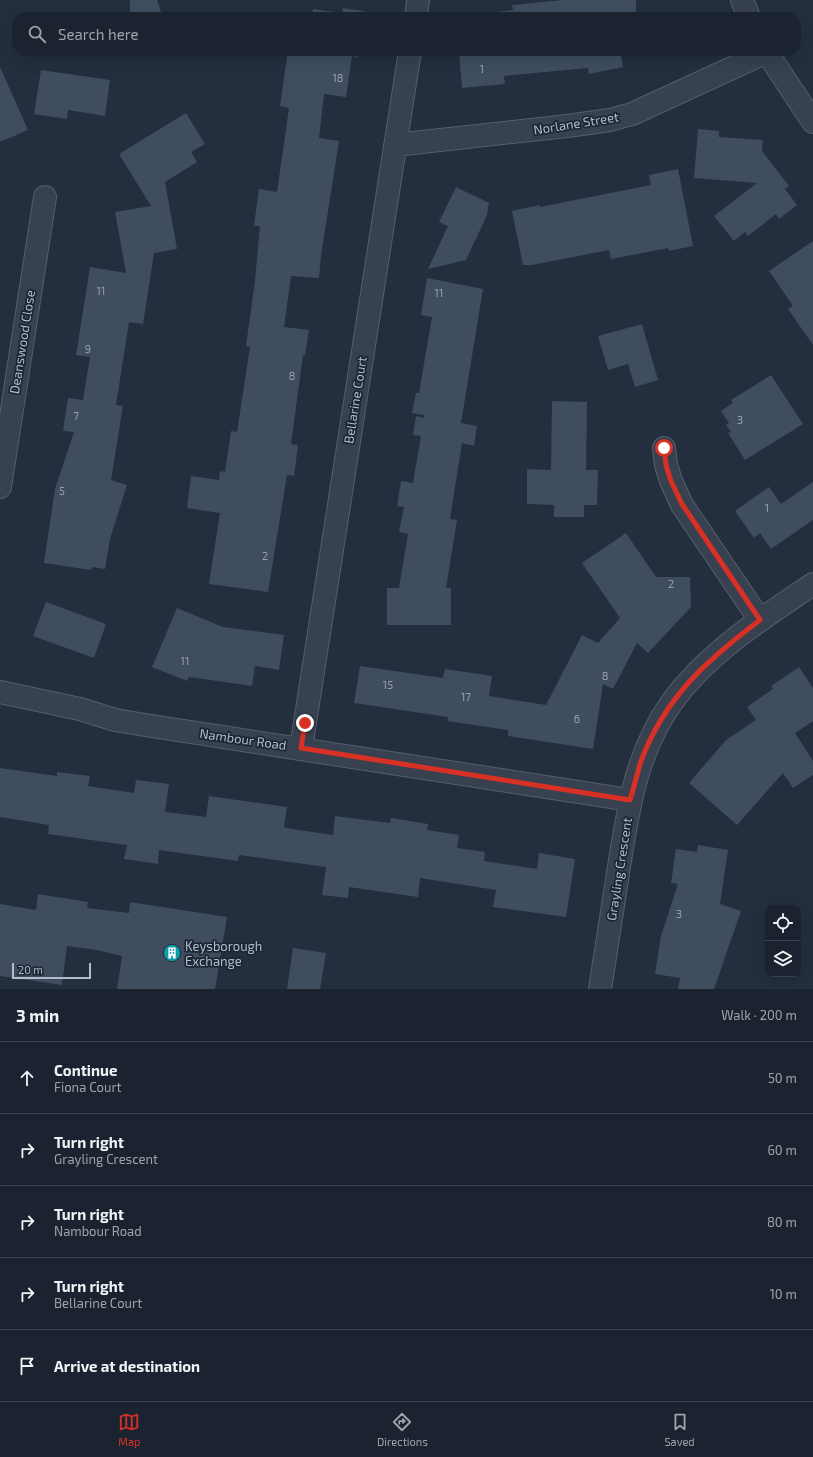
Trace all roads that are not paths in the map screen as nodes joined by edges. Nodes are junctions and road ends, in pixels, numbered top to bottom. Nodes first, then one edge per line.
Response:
1 (418, 0) edge
2 (742, 0) edge
3 (417, 12) edge
4 (748, 12) edge
5 (409, 56) edge
6 (758, 56) edge
7 (770, 56) edge
8 (813, 122) edge
9 (395, 145) junction
10 (45, 197) dead end
11 (664, 448) dead end
12 (0, 487) edge
13 (813, 584) edge
14 (760, 620) junction
15 (0, 692) edge
16 (301, 748) junction
17 (630, 800) junction
18 (600, 989) edge

1 - 3 street
2 - 4 street
5 - 9 street, Bellarine Court
6 - 9 street, Norlane Street
7 - 8 street
9 - 16 street, Bellarine Court
10 - 12 street, Deanswood Close
11 - 14 street
13 - 14 street, Grayling Crescent
14 - 17 street, Grayling Crescent
15 - 16 street, Nambour Road
16 - 17 street, Nambour Road
17 - 18 street, Grayling Crescent

